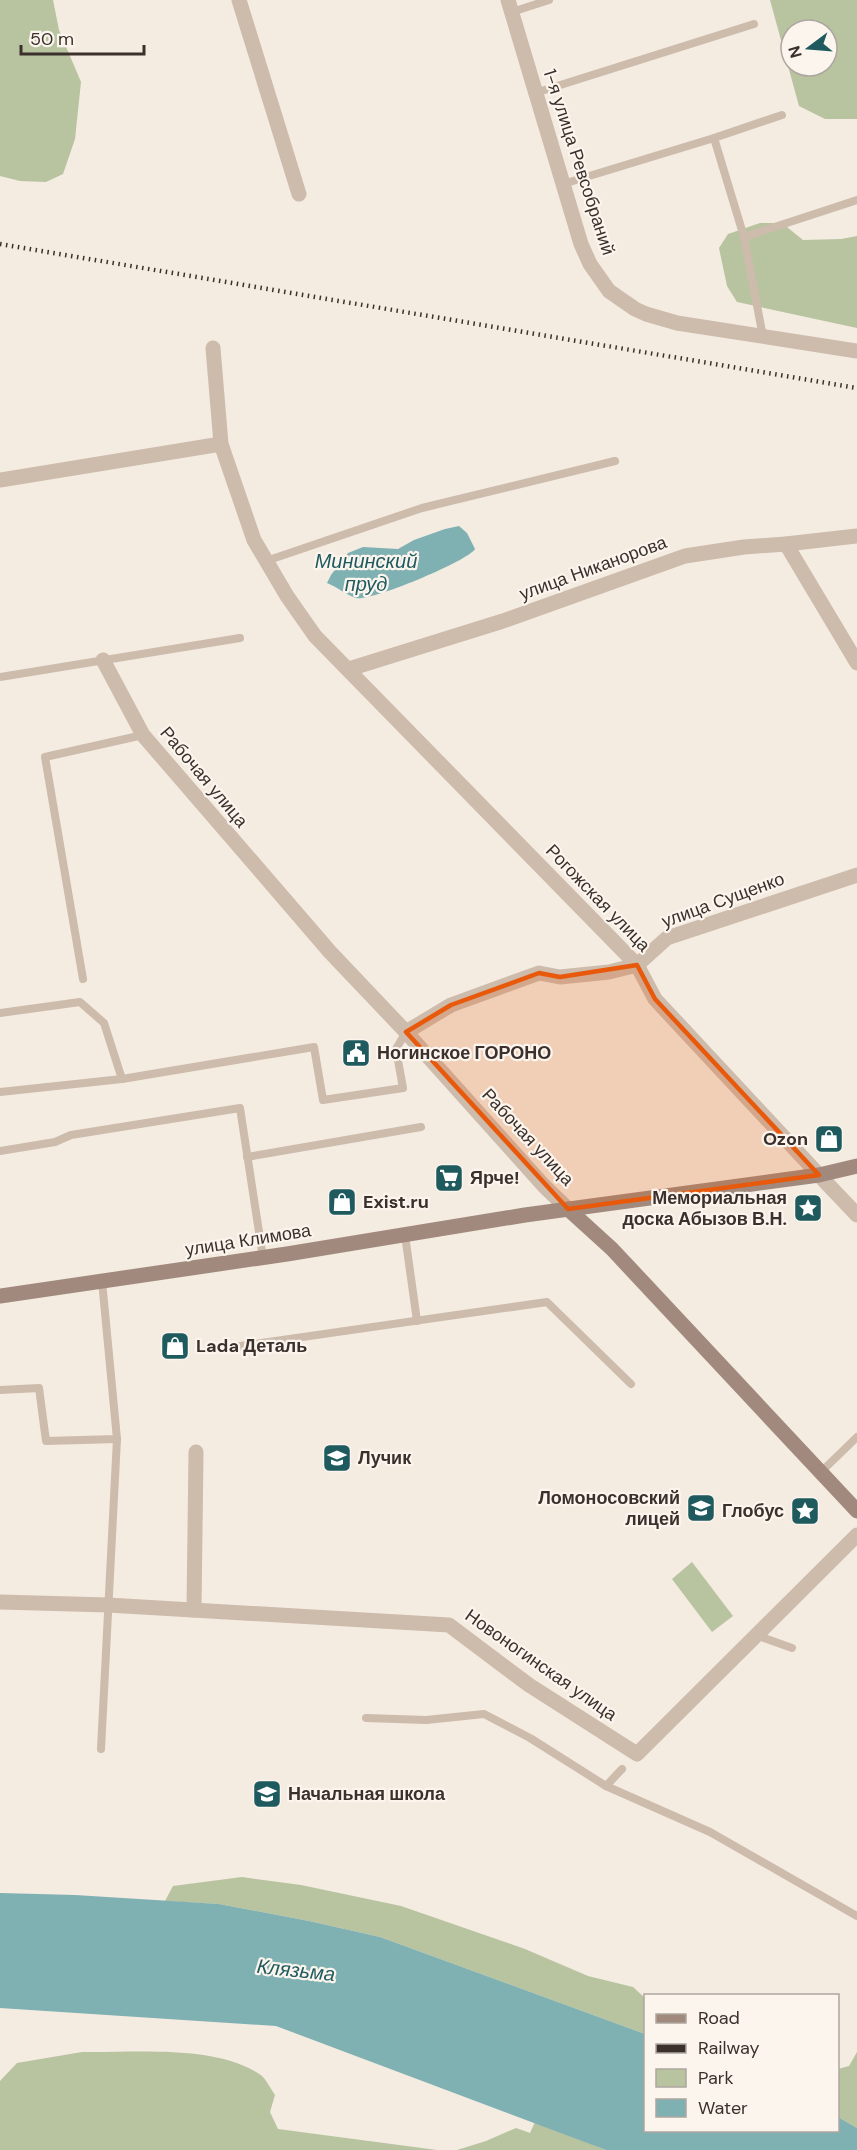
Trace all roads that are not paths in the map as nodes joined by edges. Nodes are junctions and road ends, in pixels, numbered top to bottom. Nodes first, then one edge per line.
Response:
1 (240, 0) edge
2 (549, 0) edge
3 (510, 6) edge
4 (754, 24) dead end
5 (535, 93) junction
6 (782, 116) dead end
7 (714, 138) junction
8 (563, 184) junction
9 (299, 194) dead end
10 (857, 200) edge
11 (744, 237) junction
12 (763, 337) junction
13 (213, 348) dead end
14 (857, 351) edge
15 (221, 444) junction
16 (615, 461) dead end
17 (0, 480) edge
18 (857, 536) edge
19 (786, 544) junction
20 (267, 561) junction
21 (240, 638) dead end
22 (102, 660) junction
23 (857, 663) edge
24 (349, 669) junction
25 (0, 677) edge
26 (143, 735) junction
27 (857, 875) edge
28 (637, 964) junction
29 (83, 979) dead end
30 (0, 1013) edge
31 (406, 1032) junction
32 (122, 1079) junction
33 (0, 1092) edge
34 (421, 1127) dead end
35 (0, 1151) edge
36 (247, 1157) junction
37 (857, 1166) edge
38 (819, 1175) junction
39 (568, 1209) junction
40 (857, 1215) edge
41 (405, 1235) junction
42 (263, 1258) junction
43 (102, 1281) junction
44 (0, 1296) edge
45 (417, 1321) junction
46 (233, 1347) dead end
47 (631, 1384) dead end
48 (0, 1390) edge
49 (857, 1437) edge
50 (117, 1439) junction
51 (196, 1452) dead end
52 (821, 1472) junction
53 (857, 1511) edge
54 (857, 1535) edge
55 (0, 1602) edge
56 (108, 1605) junction
57 (194, 1610) junction
58 (756, 1635) junction
59 (792, 1648) dead end
60 (366, 1718) dead end
61 (101, 1749) dead end
62 (622, 1769) dead end
63 (606, 1786) junction
64 (857, 1916) edge

1 - 9 street
2 - 3 lane
3 - 5 street, 1-я улица Ревсобраний
4 - 5 lane
5 - 8 street, 1-я улица Ревсобраний
6 - 7 lane
7 - 8 lane
7 - 11 lane
8 - 12 street, 1-я улица Ревсобраний
10 - 11 lane
11 - 12 lane
12 - 14 street, 1-я улица Ревсобраний
13 - 15 street, Рогожская улица
15 - 17 street
15 - 20 street, Рогожская улица
16 - 20 lane
18 - 19 street, улица Никанорова
19 - 23 street
19 - 24 street, улица Никанорова
20 - 24 street, Рогожская улица
21 - 22 lane
22 - 25 lane
22 - 26 street, Рабочая улица
24 - 28 street, Рогожская улица
26 - 29 lane
26 - 31 street, Рабочая улица
27 - 28 street, улица Сущенко
28 - 31 street, улица Сущенко
28 - 38 street, Рогожская улица
30 - 32 lane
31 - 32 lane
31 - 39 street, Рабочая улица
32 - 33 lane
34 - 36 lane
35 - 36 lane
36 - 42 lane
37 - 38 main road, улица Климова
38 - 39 main road, улица Климова
38 - 40 street, Рогожская улица
39 - 41 main road, улица Климова
39 - 52 main road, Рабочая улица
41 - 42 main road, улица Климова
41 - 45 lane
42 - 43 main road, улица Климова
43 - 44 main road, улица Климова
43 - 50 lane
45 - 46 lane
45 - 47 lane
48 - 50 lane
49 - 52 lane
50 - 56 lane
51 - 57 street
52 - 53 main road, Рабочая улица
54 - 58 street, Новоногинская улица
55 - 56 street, Новоногинская улица
56 - 57 street, Новоногинская улица
56 - 61 lane
57 - 58 street, Новоногинская улица
58 - 59 lane
60 - 63 lane
62 - 63 lane
63 - 64 lane

